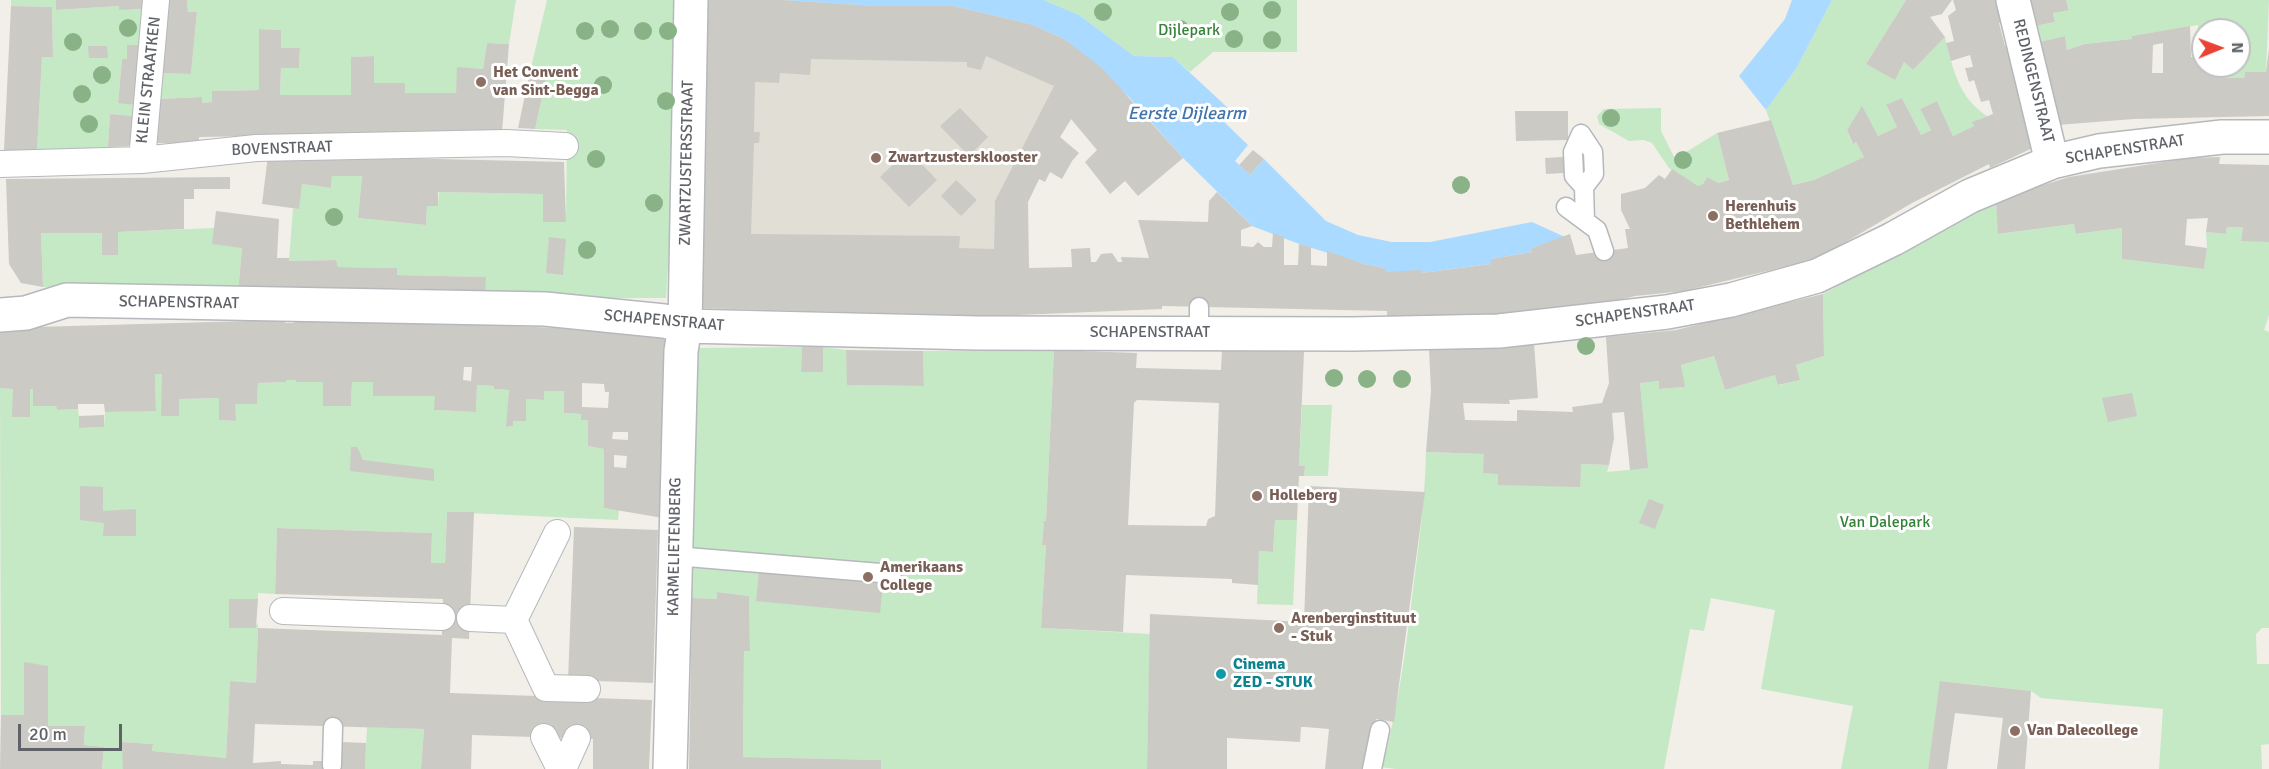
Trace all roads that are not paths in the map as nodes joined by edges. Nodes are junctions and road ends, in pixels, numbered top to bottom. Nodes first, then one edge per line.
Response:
1 (156, 0) edge
2 (691, 0) edge
3 (2013, 0) edge
4 (2269, 138) edge
5 (565, 146) dead end
6 (142, 160) junction
7 (2052, 162) junction
8 (0, 164) edge
9 (1584, 187) dead end
10 (1566, 207) dead end
11 (1585, 221) junction
12 (1604, 251) dead end
13 (0, 315) edge
14 (685, 326) junction
15 (557, 533) dead end
16 (675, 556) junction
17 (892, 574) dead end
18 (283, 611) dead end
19 (442, 617) dead end
20 (470, 618) dead end
21 (513, 620) junction
22 (587, 689) dead end
23 (333, 727) dead end
24 (1380, 730) dead end
25 (544, 737) dead end
26 (577, 738) dead end
27 (332, 765) dead end
28 (561, 769) edge
29 (670, 769) edge
30 (1372, 769) edge

1 - 6 street, KLEIN STRAATKEN
2 - 14 street, ZWARTZUSTERSSTRAAT
3 - 7 street, REDINGENSTRAAT
4 - 7 street, SCHAPENSTRAAT
5 - 6 street, BOVENSTRAAT
6 - 8 street, BOVENSTRAAT
7 - 14 street, SCHAPENSTRAAT
9 - 11 lane
10 - 11 lane
11 - 12 lane
13 - 14 street, SCHAPENSTRAAT
14 - 16 street, KARMELIETENBERG
15 - 21 street
16 - 17 lane
16 - 29 street, KARMELIETENBERG
18 - 19 street
20 - 21 street
21 - 22 street
23 - 27 lane
24 - 30 lane
25 - 28 street
26 - 28 street

